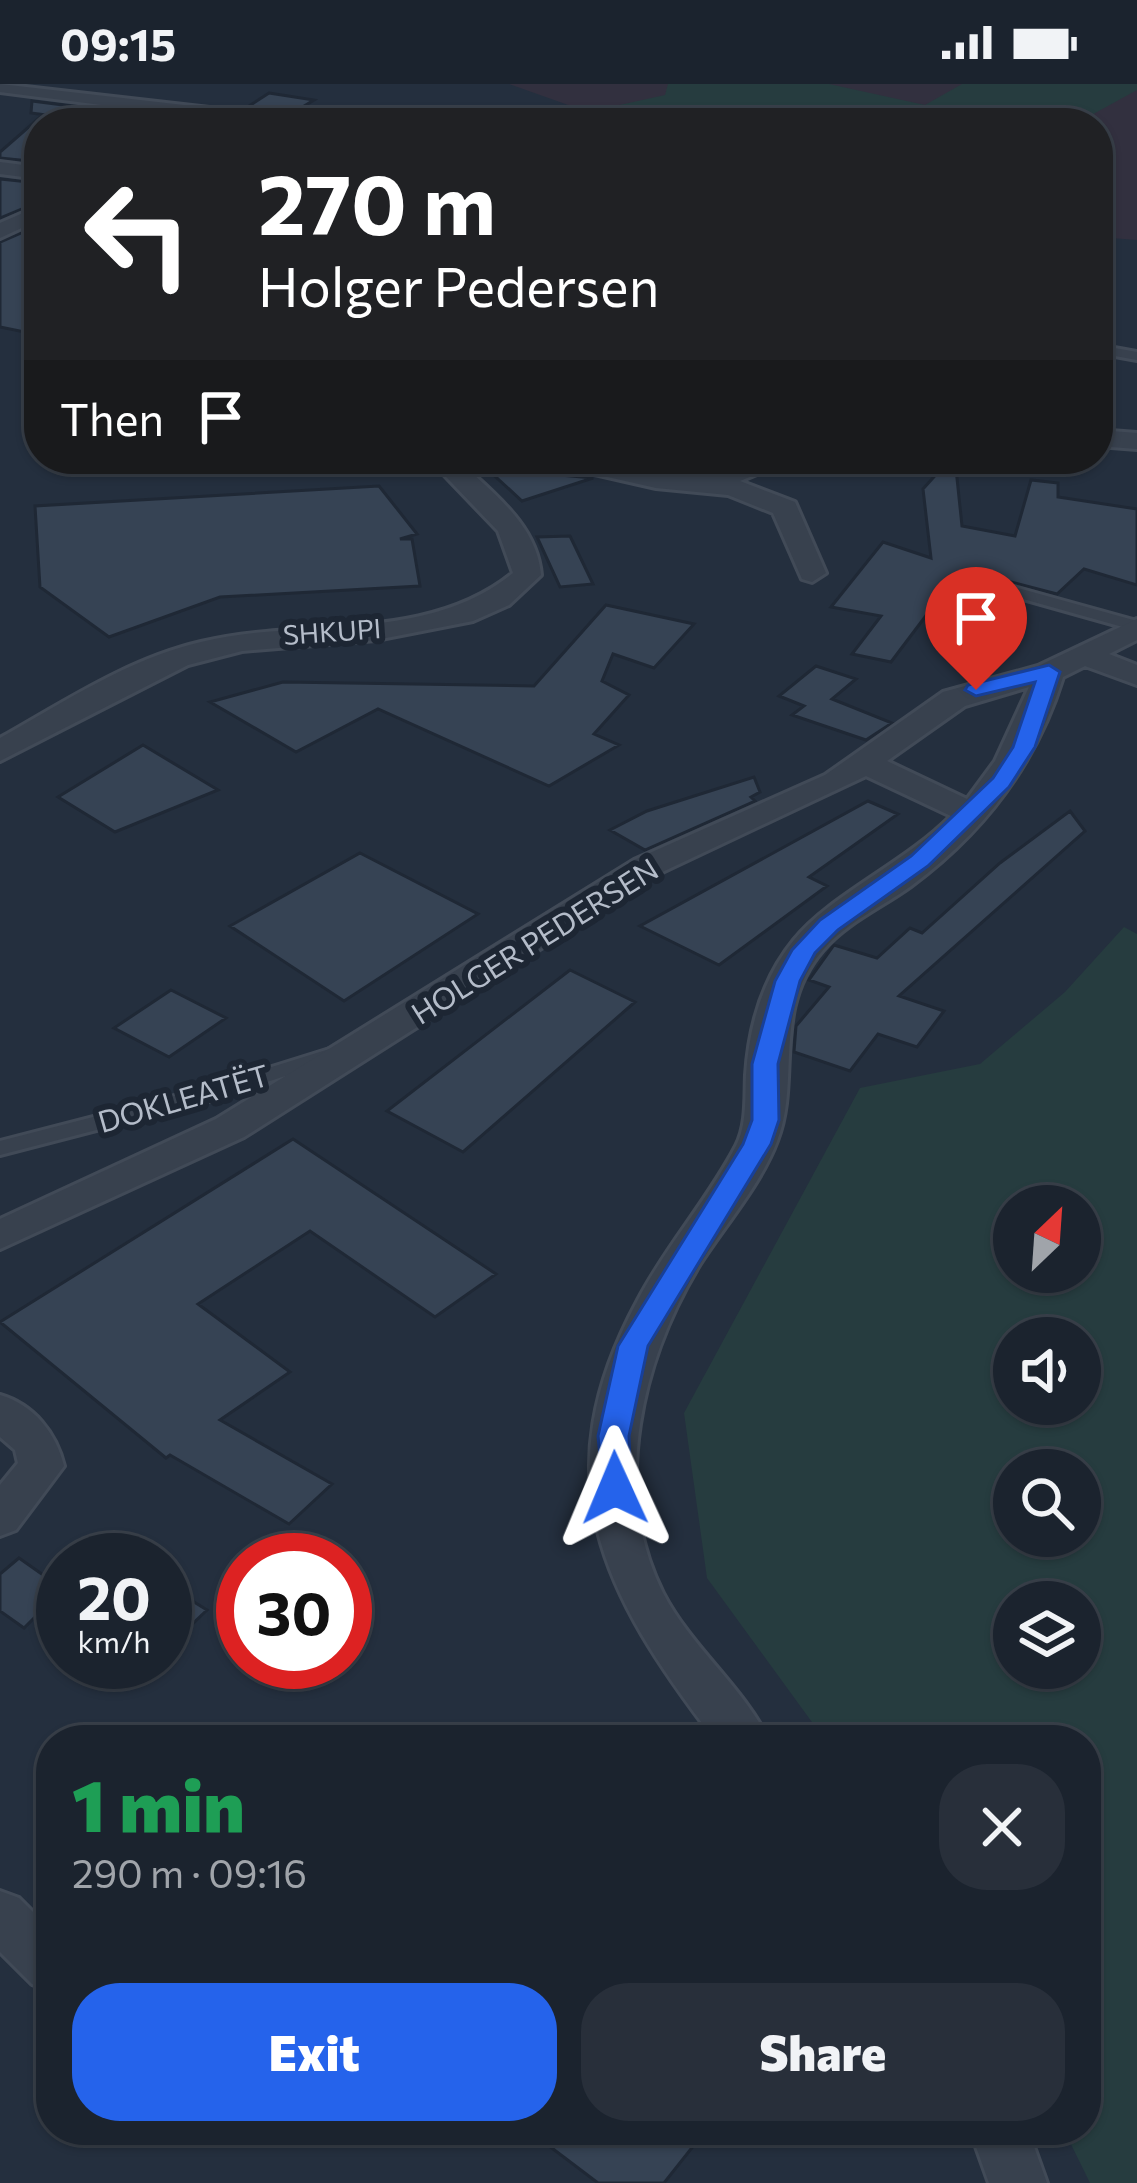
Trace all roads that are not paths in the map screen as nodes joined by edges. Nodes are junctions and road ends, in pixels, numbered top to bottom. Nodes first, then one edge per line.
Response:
1 (0, 86) edge
2 (171, 108) edge
3 (457, 474) edge
4 (645, 474) edge
5 (734, 474) edge
6 (702, 484) junction
7 (812, 573) dead end
8 (978, 582) dead end
9 (1137, 627) edge
10 (1067, 663) junction
11 (1137, 676) edge
12 (0, 752) edge
13 (867, 764) junction
14 (973, 814) junction
15 (366, 1046) junction
16 (0, 1148) edge
17 (0, 1235) edge
18 (0, 1411) edge
19 (0, 1518) edge
20 (732, 1725) edge
21 (0, 1915) edge
22 (36, 1952) edge
23 (1004, 2145) edge
24 (1018, 2183) edge

1 - 2 street
3 - 12 street, SHKUPI
4 - 6 street
5 - 6 street
6 - 7 street
8 - 9 lane
9 - 10 street, HOLGER PEDERSEN
10 - 11 street
10 - 13 street, HOLGER PEDERSEN
10 - 14 street
13 - 14 street
13 - 15 street, HOLGER PEDERSEN
14 - 20 street
15 - 16 lane, DOKLEATËT
15 - 17 street, HOLGER PEDERSEN
18 - 19 street
21 - 22 street
23 - 24 street

